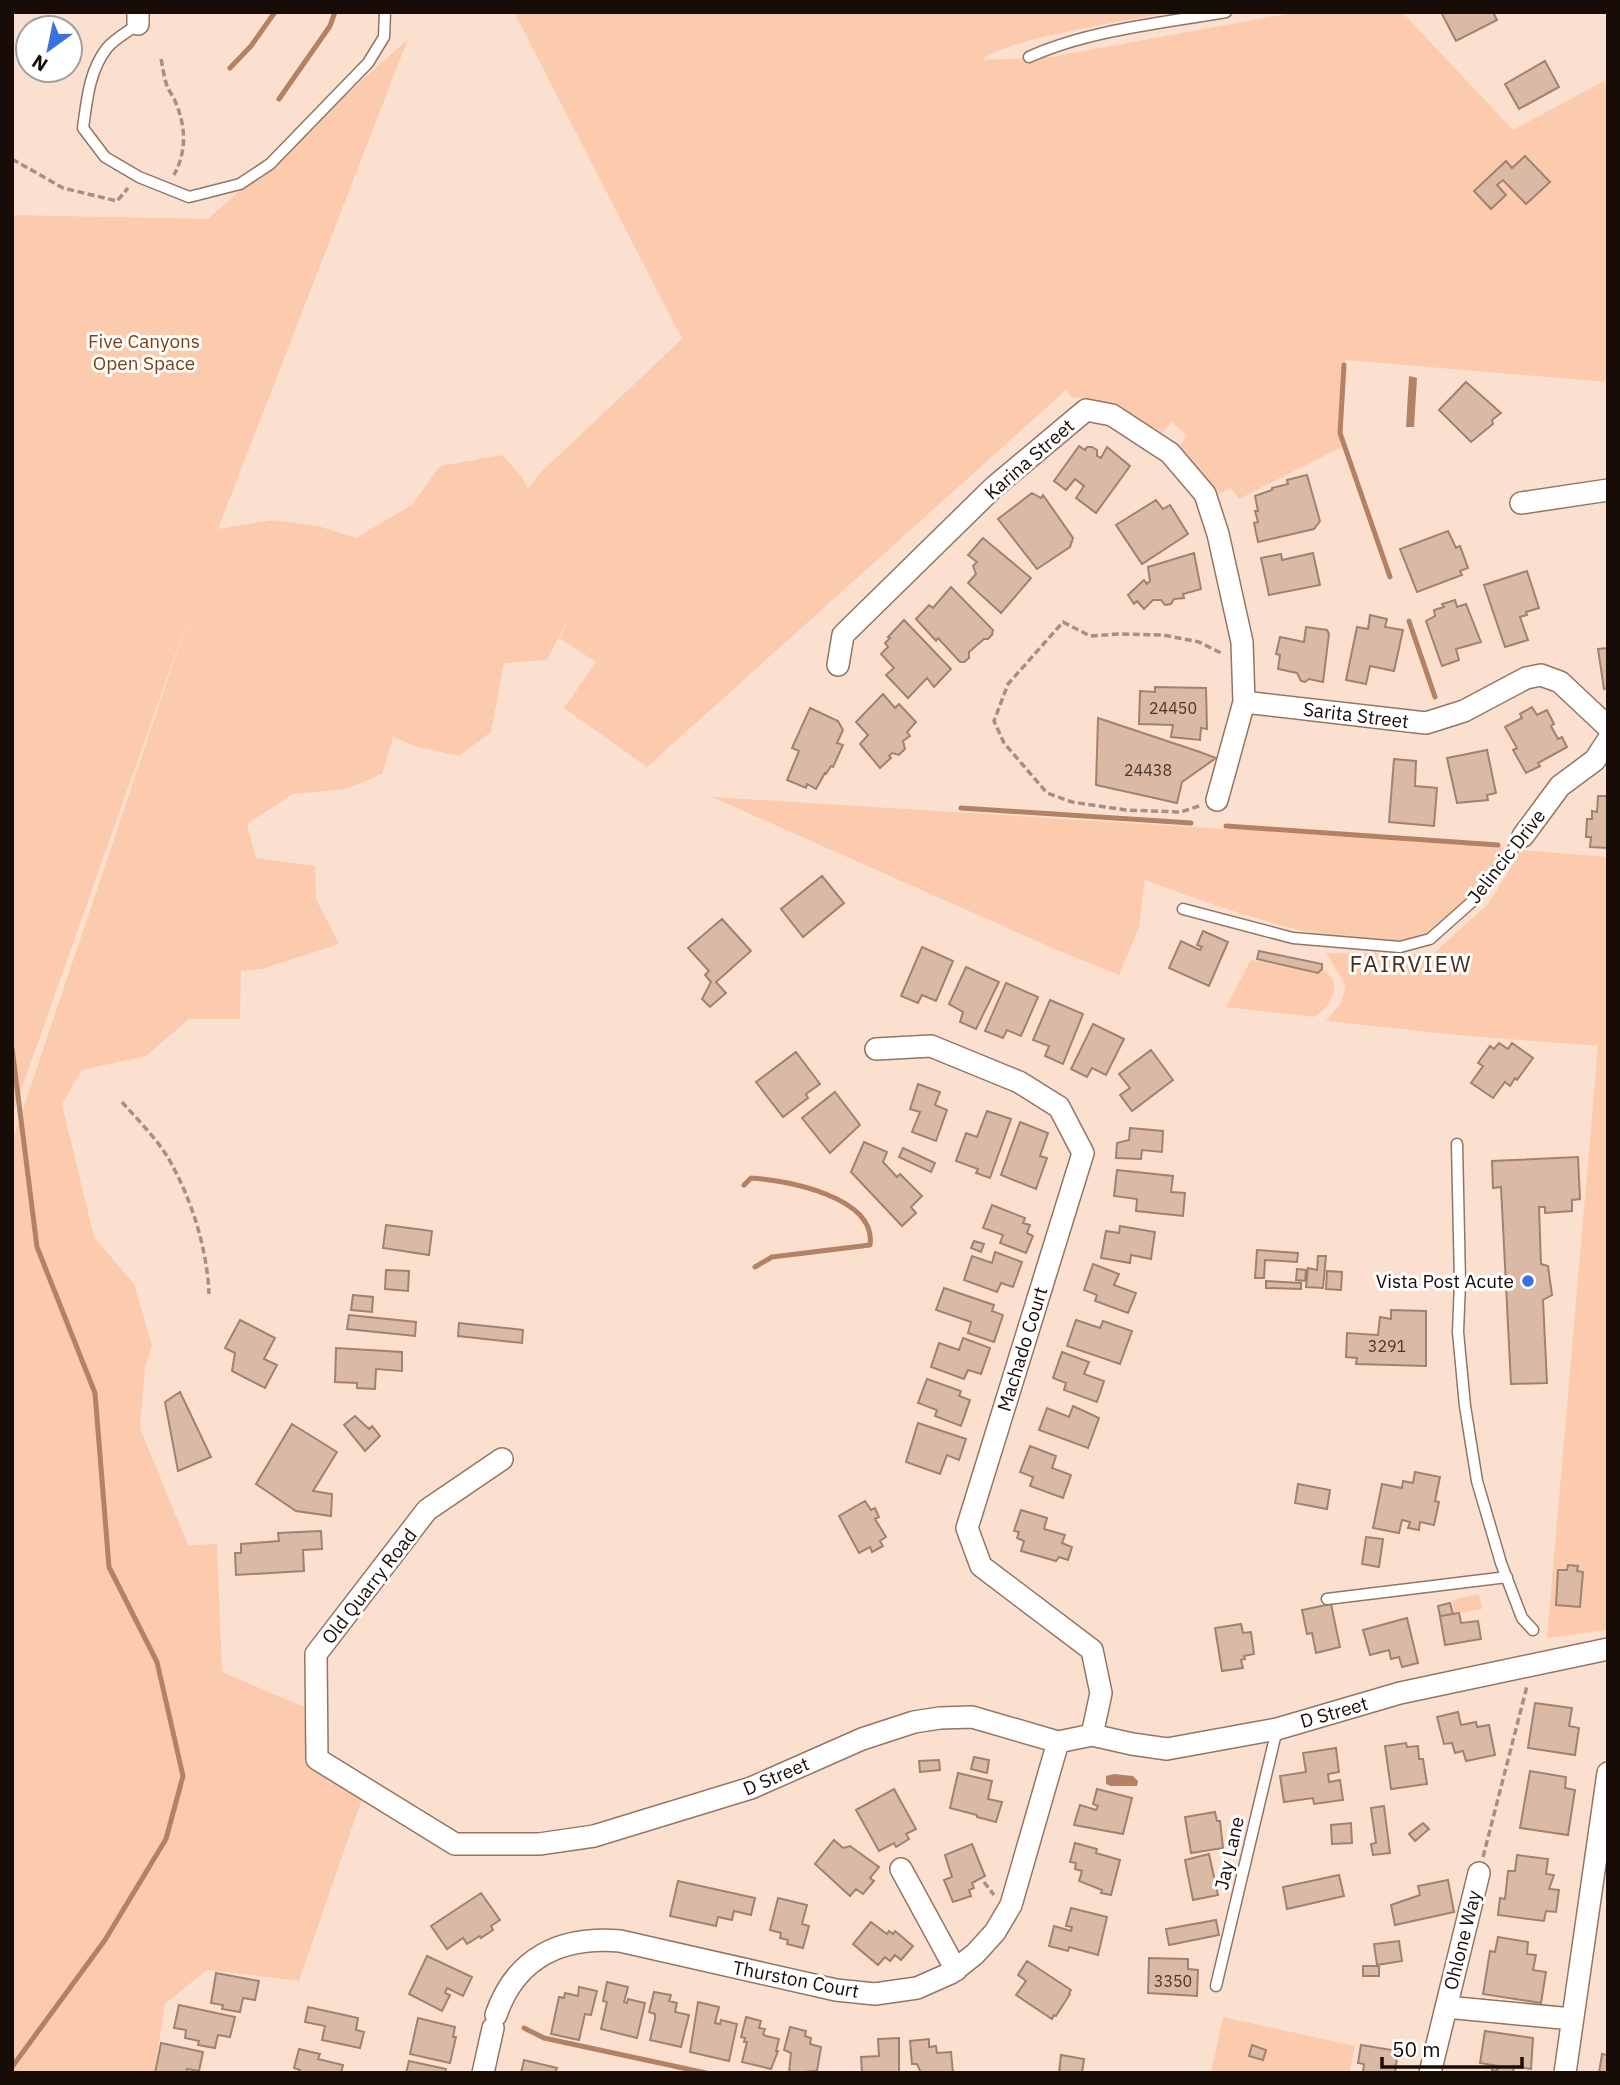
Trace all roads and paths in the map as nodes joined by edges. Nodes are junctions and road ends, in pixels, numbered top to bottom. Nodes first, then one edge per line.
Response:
1 (385, 12) edge
2 (1226, 12) edge
3 (138, 18) edge
4 (1029, 57) dead end
5 (161, 59) dead end
6 (12, 159) edge
7 (139, 177) junction
8 (173, 177) dead end
9 (1608, 490) edge
10 (1521, 503) dead end
11 (838, 665) dead end
12 (1243, 665) junction
13 (1244, 702) junction
14 (1608, 727) edge
15 (1608, 740) edge
16 (1217, 800) joint
17 (1523, 836) joint
18 (1183, 909) dead end
19 (876, 1049) dead end
20 (122, 1102) dead end
21 (1457, 1144) dead end
22 (209, 1294) dead end
23 (502, 1459) dead end
24 (1507, 1577) junction
25 (1326, 1599) dead end
26 (1533, 1630) dead end
27 (1608, 1649) edge
28 (1527, 1686) dead end
29 (1276, 1728) junction
30 (1092, 1735) junction
31 (1058, 1742) junction
32 (1608, 1773) edge
33 (539, 1844) joint
34 (901, 1869) dead end
35 (1479, 1873) joint
36 (984, 1882) dead end
37 (1000, 1897) dead end
38 (956, 1969) junction
39 (1216, 1986) dead end
40 (1446, 2007) junction
41 (1572, 2019) junction
42 (483, 2073) edge
43 (1430, 2073) edge
44 (1565, 2073) edge

1 - 7 lane
2 - 4 lane
3 - 7 lane
5 - 8 path
6 - 7 path
9 - 10 street
11 - 12 street, Karina Street
12 - 13 street, Karina Street
12 - 16 path
13 - 14 street, Sarita Street
13 - 16 street, Karina Street
15 - 17 street, Jelincic Drive
17 - 18 lane, Jelincic Drive
19 - 30 street, Machado Court
20 - 22 path
21 - 24 lane
23 - 33 street, Old Quarry Road
24 - 25 lane
24 - 26 lane
27 - 29 street, D Street
28 - 35 path
29 - 30 street, D Street
29 - 39 lane, Jay Lane
30 - 31 street, D Street
31 - 33 street, D Street
31 - 38 street, Thurston Court
32 - 41 street
34 - 38 street
35 - 40 street, Ohlone Way
36 - 37 path
38 - 42 street, Thurston Court
40 - 41 street, Ohlone Way
40 - 43 street, Ohlone Way
41 - 44 street

